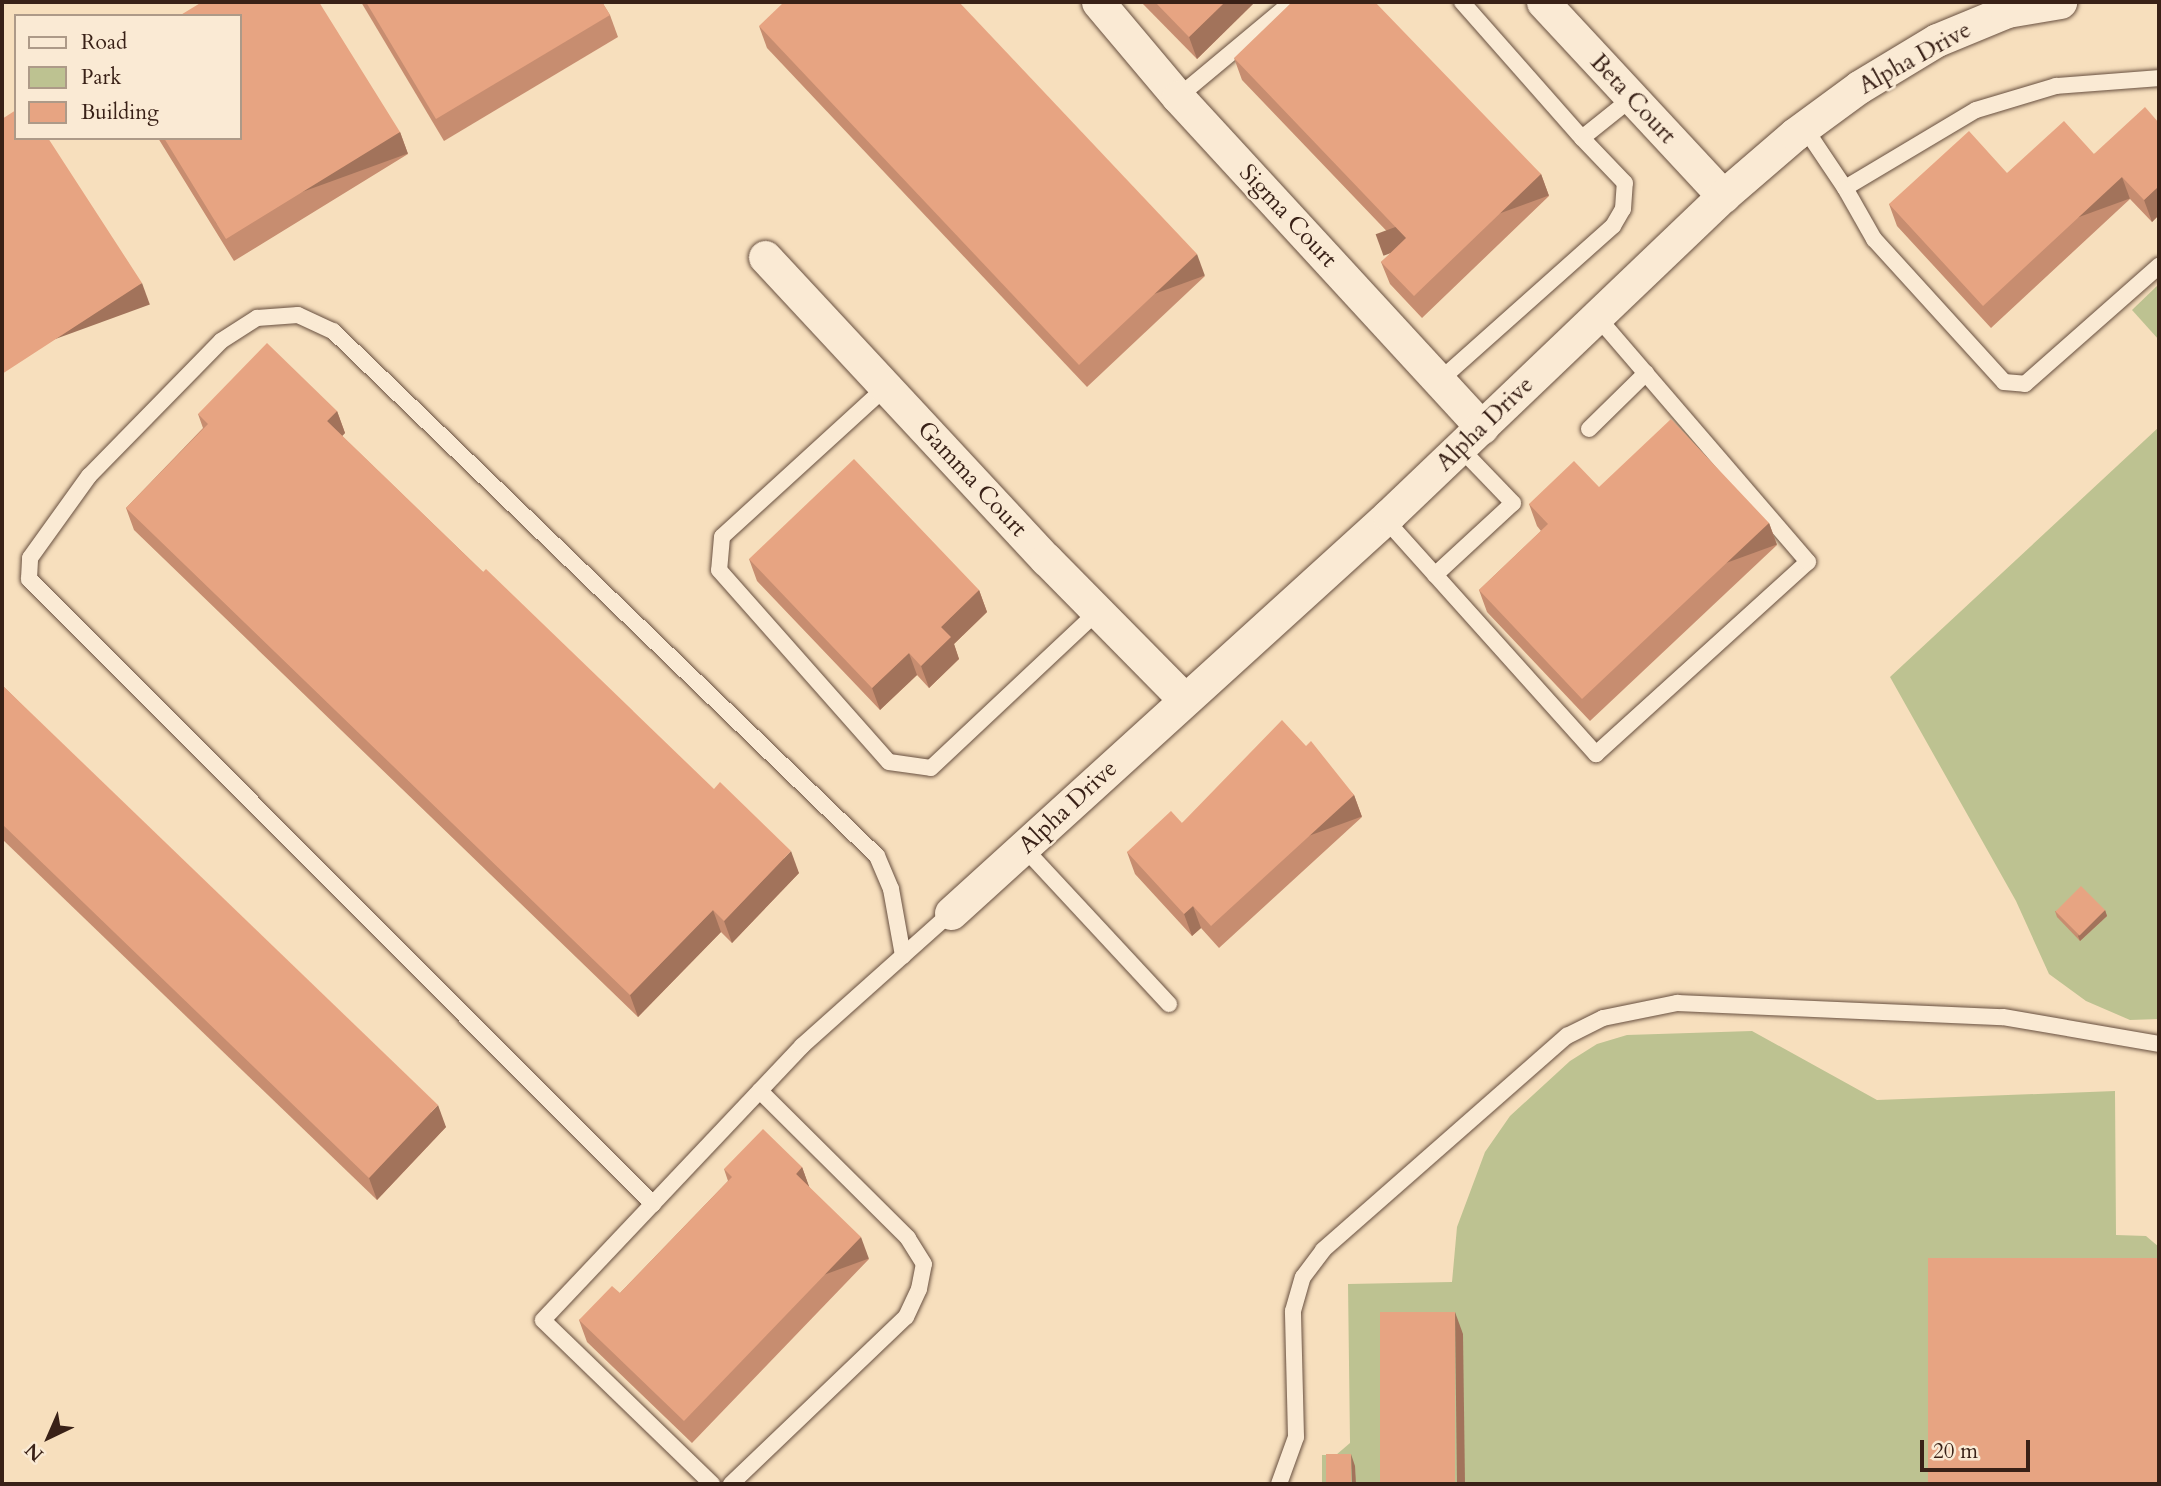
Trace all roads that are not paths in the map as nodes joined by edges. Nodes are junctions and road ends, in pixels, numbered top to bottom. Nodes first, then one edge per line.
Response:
1 (1098, 2) edge
2 (1292, 2) edge
3 (1462, 2) edge
4 (1543, 2) edge
5 (2060, 2) edge
6 (2006, 6) edge
7 (2159, 78) edge
8 (1178, 97) junction
9 (1632, 98) junction
10 (1804, 127) junction
11 (1582, 138) junction
12 (1846, 188) junction
13 (1723, 196) junction
14 (765, 257) dead end
15 (2159, 266) edge
16 (1597, 317) junction
17 (1646, 373) junction
18 (1439, 381) junction
19 (886, 387) junction
20 (1589, 429) dead end
21 (1471, 438) junction
22 (1385, 519) junction
23 (1436, 575) junction
24 (1098, 611) junction
25 (1183, 698) junction
26 (1024, 848) junction
27 (951, 914) joint
28 (903, 956) junction
29 (1169, 1004) dead end
30 (2159, 1044) edge
31 (760, 1091) junction
32 (653, 1204) junction
33 (712, 1484) edge
34 (732, 1484) edge
35 (1279, 1484) edge

1 - 8 street, Sigma Court
2 - 8 lane
3 - 11 lane
4 - 9 street, Beta Court
5 - 6 street, Alpha Drive
6 - 10 street, Alpha Drive
7 - 12 lane
8 - 18 street, Sigma Court
9 - 11 lane
9 - 13 street, Beta Court
10 - 12 lane
10 - 13 street, Alpha Drive
11 - 18 lane
12 - 15 lane
13 - 16 street, Alpha Drive
14 - 19 street, Gamma Court
16 - 17 lane
16 - 21 street, Alpha Drive
17 - 20 lane
17 - 23 lane
18 - 21 street, Sigma Court
19 - 24 street, Gamma Court
19 - 24 lane
21 - 22 street, Alpha Drive
21 - 23 lane
22 - 23 lane
22 - 25 street, Alpha Drive
24 - 25 street, Gamma Court
25 - 26 street, Alpha Drive
26 - 27 street, Alpha Drive
26 - 29 lane
27 - 28 lane
28 - 31 lane
28 - 32 lane
30 - 35 lane
31 - 32 lane
31 - 34 lane
32 - 33 lane

